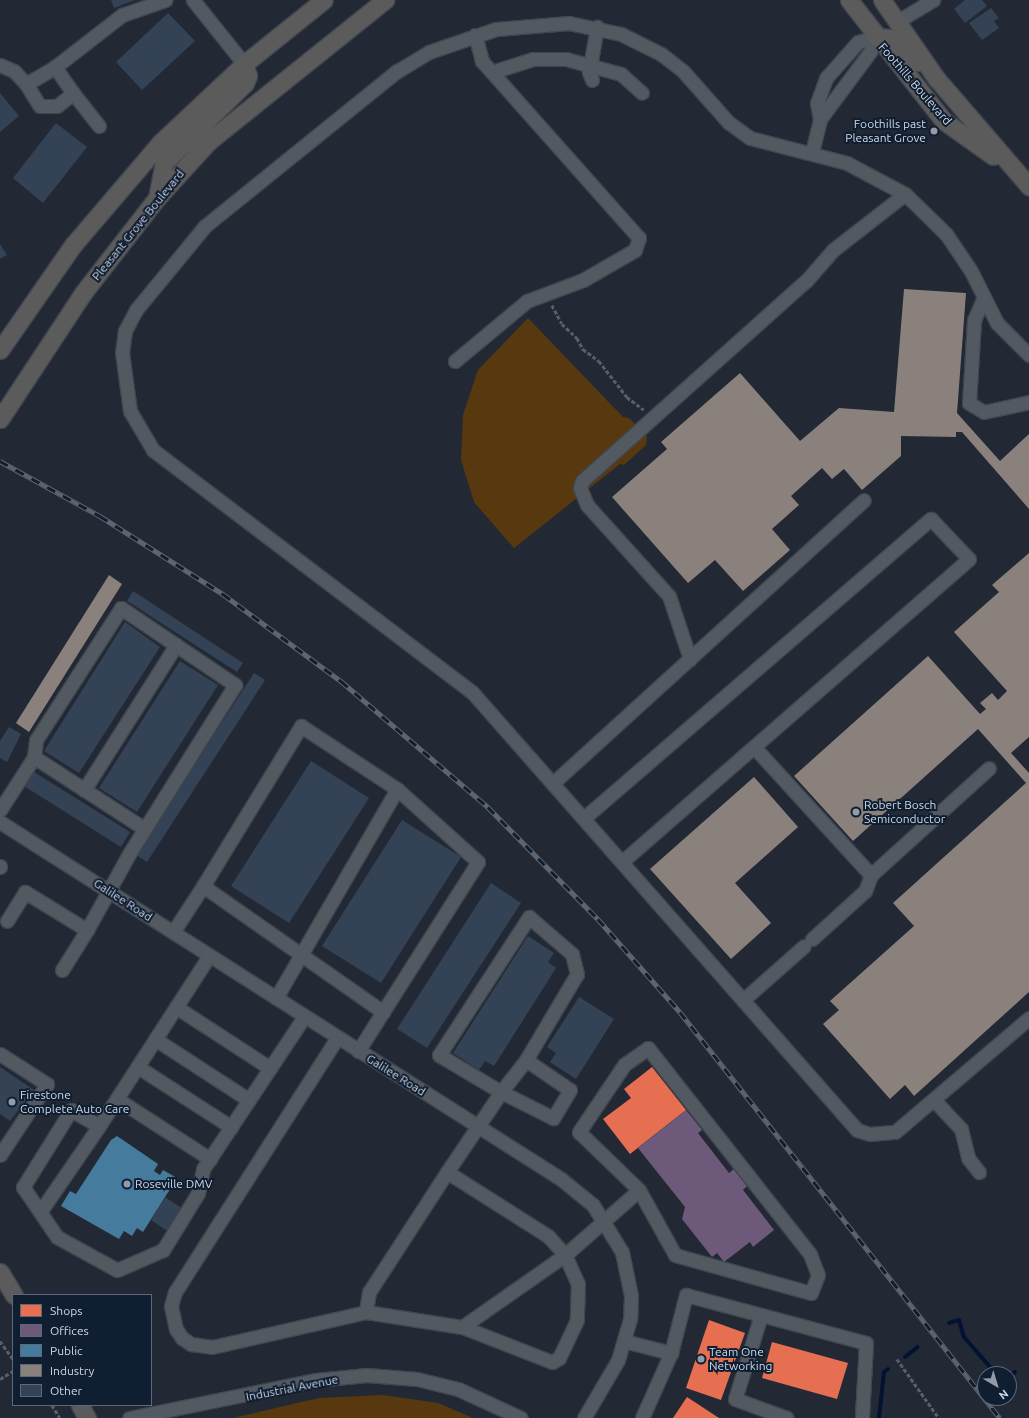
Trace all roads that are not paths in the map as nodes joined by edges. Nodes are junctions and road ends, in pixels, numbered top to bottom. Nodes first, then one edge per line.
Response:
1 (165, 0) edge
2 (192, 0) edge
3 (324, 0) edge
4 (384, 0) edge
5 (849, 0) edge
6 (882, 0) edge
7 (932, 0) edge
8 (898, 21) junction
9 (597, 27) junction
10 (475, 35) junction
11 (876, 38) junction
12 (244, 64) junction
13 (590, 64) junction
14 (0, 65) edge
15 (55, 67) junction
16 (492, 72) junction
17 (936, 78) junction
18 (592, 80) dead end
19 (26, 84) junction
20 (73, 93) junction
21 (642, 93) dead end
22 (820, 119) junction
23 (99, 126) dead end
24 (812, 152) junction
25 (1012, 170) junction
26 (1029, 186) edge
27 (905, 194) junction
28 (157, 198) junction
29 (983, 299) junction
30 (0, 350) edge
31 (1029, 354) edge
32 (455, 360) dead end
33 (1029, 402) edge
34 (0, 419) edge
35 (864, 500) dead end
36 (176, 645) junction
37 (690, 659) junction
38 (754, 747) junction
39 (34, 757) junction
40 (989, 768) dead end
41 (553, 783) junction
42 (397, 789) junction
43 (84, 790) junction
44 (0, 810) edge
45 (584, 818) junction
46 (0, 822) edge
47 (145, 829) junction
48 (622, 862) junction
49 (871, 875) junction
50 (203, 886) junction
51 (109, 891) junction
52 (7, 921) dead end
53 (87, 930) junction
54 (173, 932) junction
55 (209, 956) junction
56 (300, 956) junction
57 (62, 970) dead end
58 (276, 998) junction
59 (743, 1000) junction
60 (176, 1007) junction
61 (383, 1012) junction
62 (304, 1017) junction
63 (1029, 1018) edge
64 (337, 1038) junction
65 (155, 1039) junction
66 (358, 1051) junction
67 (0, 1054) edge
68 (526, 1060) junction
69 (138, 1067) junction
70 (270, 1068) junction
71 (501, 1092) junction
72 (117, 1099) junction
73 (249, 1100) junction
74 (934, 1100) junction
75 (99, 1126) junction
76 (478, 1126) junction
77 (231, 1127) junction
78 (0, 1155) edge
79 (210, 1159) junction
80 (447, 1172) junction
81 (979, 1172) dead end
82 (639, 1190) junction
83 (40, 1212) junction
84 (606, 1221) junction
85 (565, 1255) junction
86 (0, 1272) edge
87 (13, 1294) edge
88 (366, 1312) junction
89 (761, 1315) junction
90 (462, 1327) junction
91 (624, 1341) junction
92 (671, 1353) junction
93 (81, 1406) edge
94 (87, 1418) edge
95 (129, 1418) edge
96 (521, 1418) edge
97 (584, 1418) edge
98 (642, 1418) edge
99 (787, 1418) edge
100 (862, 1418) edge

1 - 15 street
2 - 12 street
3 - 12 main road
4 - 28 main road, Pleasant Grove Boulevard
5 - 8 main road
5 - 11 main road, Foothills Boulevard
6 - 8 main road, Foothills Boulevard
7 - 8 street
8 - 17 main road, Foothills Boulevard
9 - 10 street
9 - 13 street
9 - 24 street
10 - 16 street
10 - 41 street
11 - 17 main road
11 - 22 street
11 - 22 street
11 - 25 main road, Foothills Boulevard
12 - 28 main road
12 - 30 main road
13 - 16 street
13 - 18 street
13 - 21 street
14 - 19 street
15 - 19 street
15 - 20 street
16 - 32 street
17 - 25 main road, Foothills Boulevard
19 - 20 street
20 - 23 street
22 - 24 street
24 - 27 street
25 - 26 main road, Foothills Boulevard
27 - 29 street
27 - 37 street
28 - 34 main road, Pleasant Grove Boulevard
29 - 31 street
29 - 33 street
35 - 37 street
36 - 39 street
36 - 43 street
36 - 47 street
37 - 41 street
38 - 45 street
38 - 48 street
38 - 49 street
39 - 43 street
39 - 44 street
40 - 49 street
41 - 45 street
42 - 50 street
42 - 56 street
42 - 61 street
43 - 47 street
45 - 48 street
46 - 51 street, Galilee Road
47 - 51 street
48 - 59 street
49 - 59 street
50 - 54 street
50 - 56 street
51 - 53 street
51 - 54 street, Galilee Road
52 - 53 street
53 - 57 street
54 - 55 street, Galilee Road
55 - 58 street, Galilee Road
55 - 60 street
56 - 58 street
56 - 61 street
58 - 62 street, Galilee Road
59 - 74 street
60 - 65 street
60 - 70 street
61 - 66 street
62 - 64 street, Galilee Road
62 - 70 street
63 - 74 street
64 - 66 street, Galilee Road
64 - 88 street
65 - 69 street
65 - 73 street
66 - 76 street, Galilee Road
67 - 78 street
68 - 71 street
68 - 71 street
68 - 71 street
69 - 72 street
69 - 77 street
70 - 73 street
71 - 76 street
72 - 75 street
72 - 79 street
73 - 77 street
74 - 81 street
75 - 83 street
75 - 83 street
76 - 80 street
76 - 84 street, Galilee Road
77 - 79 street
79 - 83 street
80 - 85 street
80 - 88 street
82 - 82 street
82 - 84 street
84 - 85 street
84 - 91 street, Galilee Road
85 - 90 street
85 - 90 street
86 - 87 main road
88 - 90 street
89 - 92 street
89 - 99 street
89 - 100 street
91 - 92 street
91 - 97 street, Galilee Road
92 - 98 street
93 - 94 main road
95 - 96 street, Industrial Avenue

